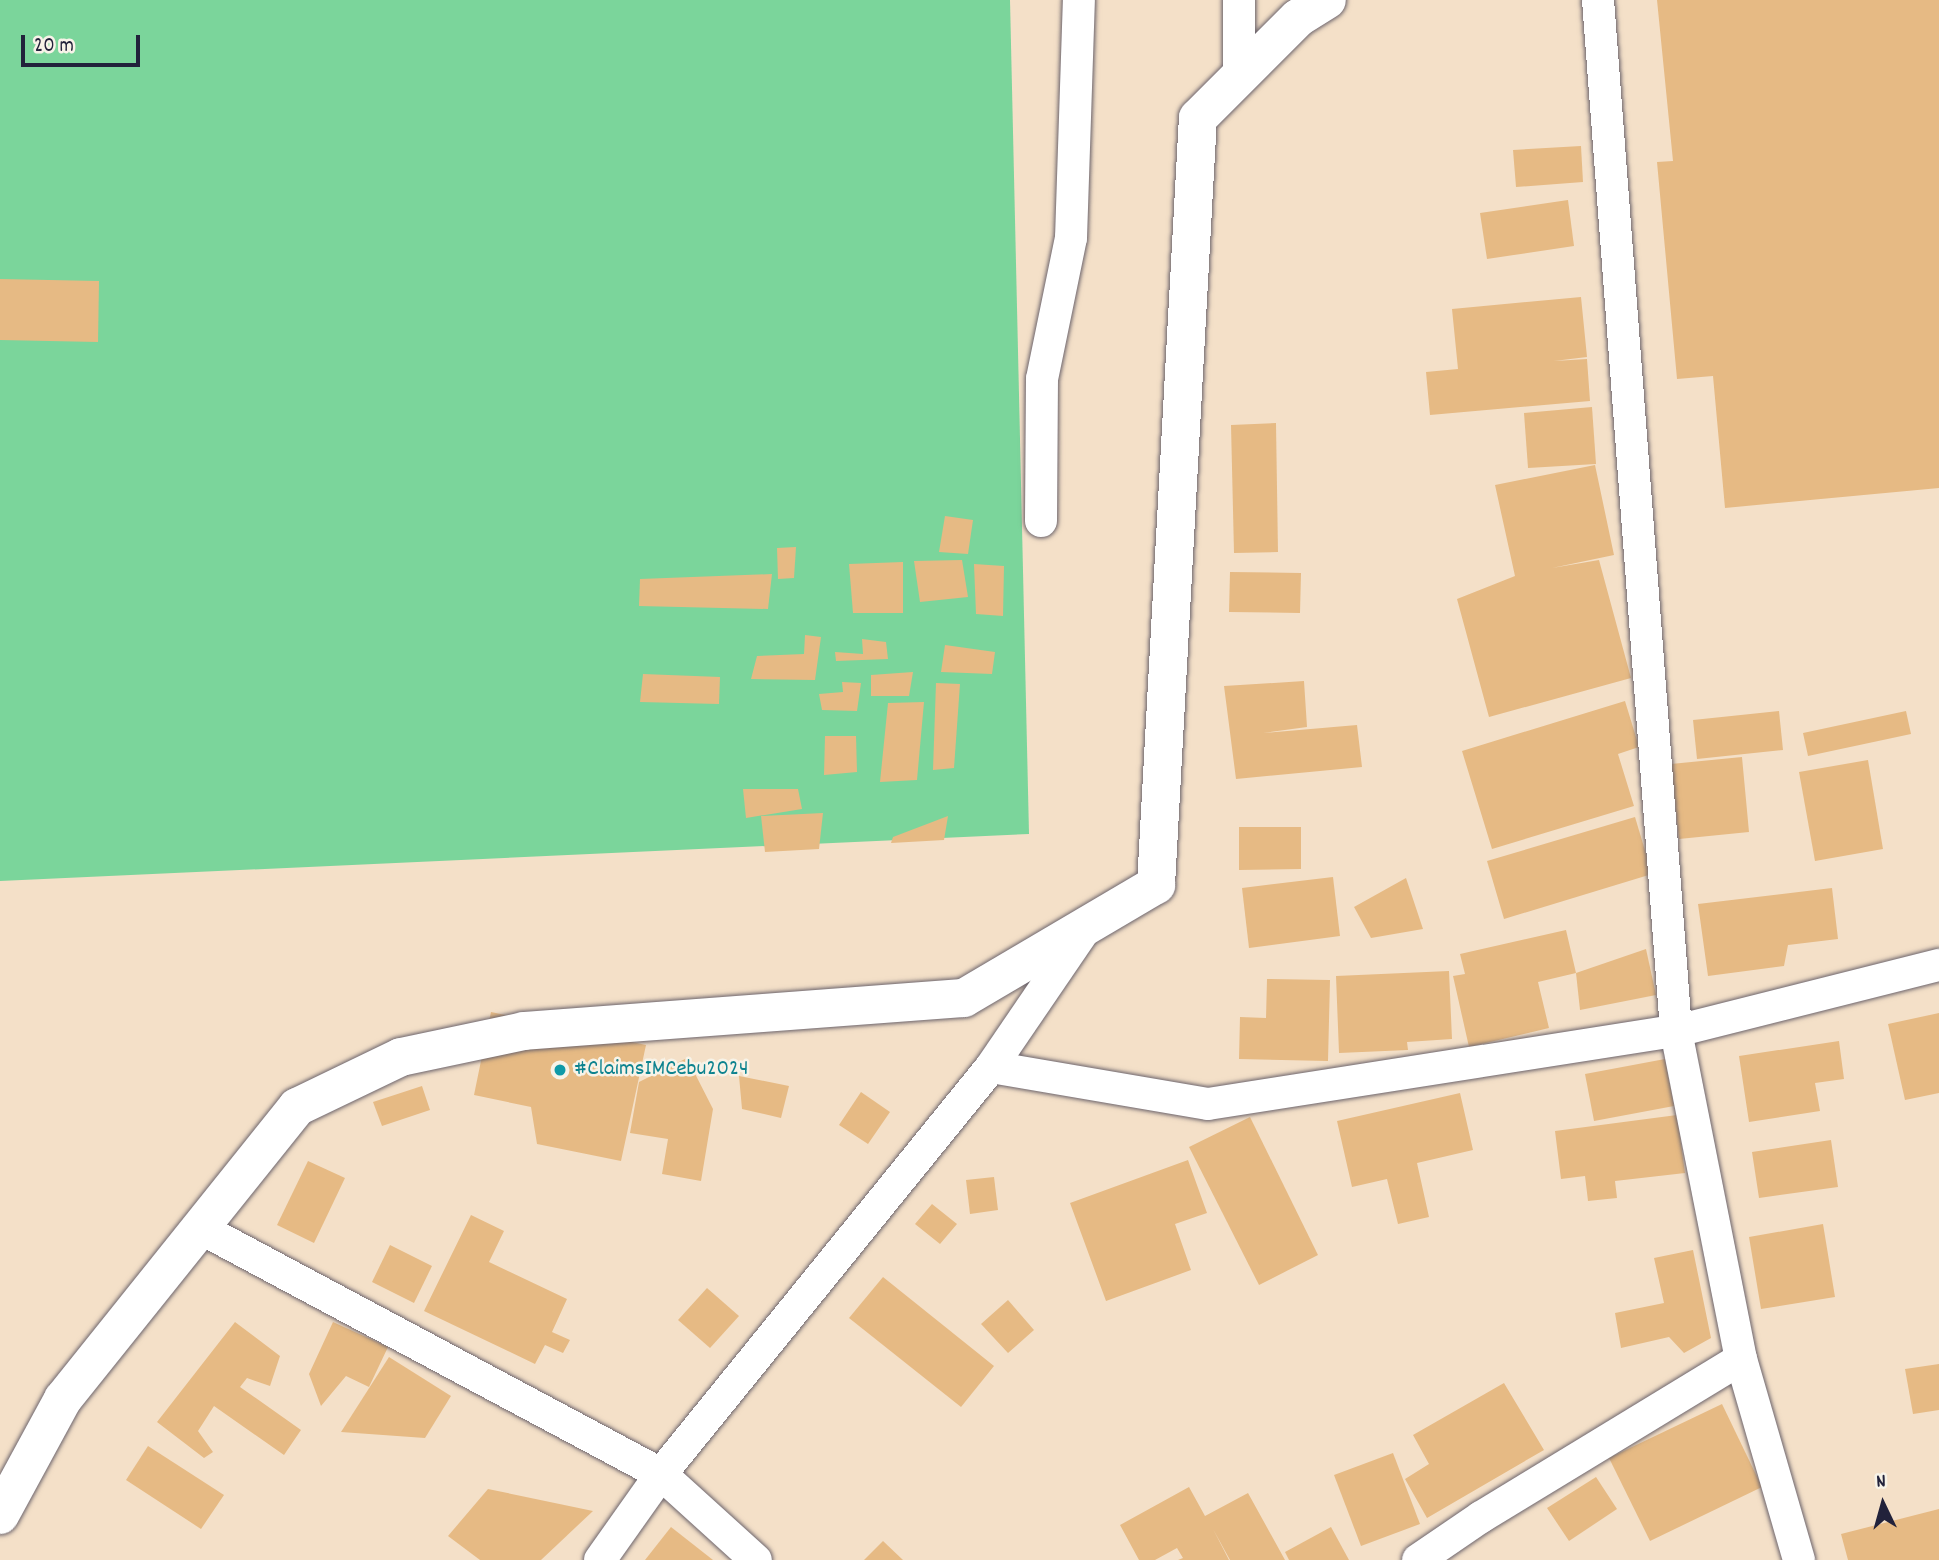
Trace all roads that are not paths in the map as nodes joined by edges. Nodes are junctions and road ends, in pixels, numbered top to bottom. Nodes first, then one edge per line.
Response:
1 (1079, 0) edge
2 (1238, 0) edge
3 (1327, 0) edge
4 (1598, 0) edge
5 (1239, 74) junction
6 (1041, 521) dead end
7 (1087, 926) junction
8 (1939, 965) edge
9 (1676, 1031) junction
10 (991, 1067) junction
11 (200, 1228) junction
12 (1741, 1359) junction
13 (661, 1474) junction
14 (0, 1515) edge
15 (600, 1560) edge
16 (756, 1560) edge
17 (1418, 1560) edge
18 (1799, 1560) edge

1 - 6 street
2 - 5 street
3 - 5 street
4 - 9 street
5 - 7 street
7 - 10 street
7 - 11 street
8 - 9 street
9 - 10 street
9 - 12 street
10 - 13 street
11 - 13 street
11 - 14 street
12 - 17 street
12 - 18 street
13 - 15 street
13 - 16 street

